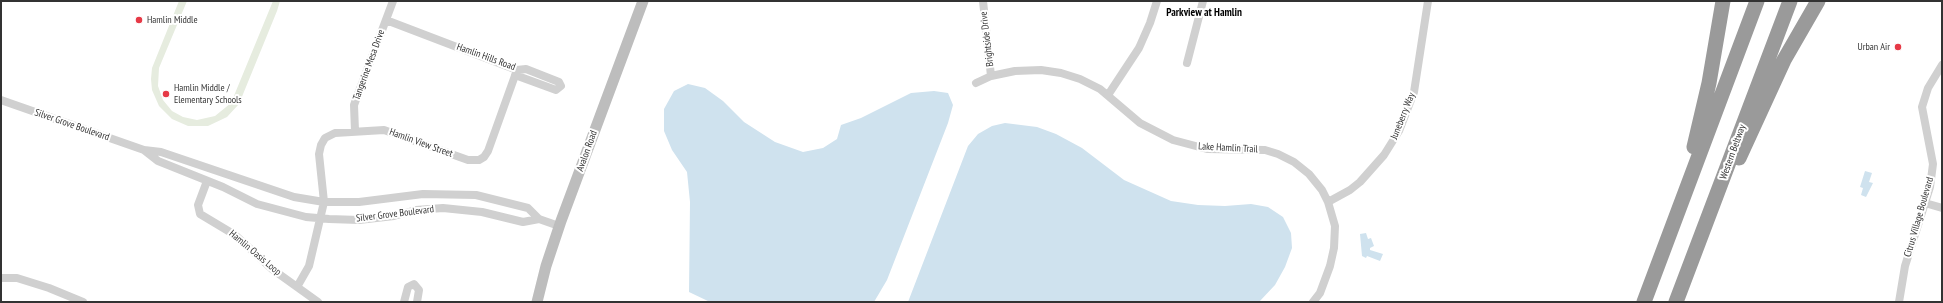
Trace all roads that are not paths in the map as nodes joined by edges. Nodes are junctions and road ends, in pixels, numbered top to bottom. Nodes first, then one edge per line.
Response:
1 (393, 1) edge
2 (643, 1) edge
3 (982, 1) edge
4 (1157, 1) edge
5 (1203, 1) edge
6 (1428, 1) edge
7 (1723, 1) edge
8 (1756, 1) edge
9 (1790, 1) edge
10 (1818, 1) edge
11 (386, 20) junction
12 (1187, 63) dead end
13 (1942, 65) edge
14 (516, 73) joint
15 (991, 76) junction
16 (976, 83) dead end
17 (1108, 95) junction
18 (1, 100) edge
19 (355, 131) junction
20 (144, 150) junction
21 (206, 181) junction
22 (324, 202) junction
23 (1328, 202) junction
24 (1925, 203) junction
25 (1942, 208) edge
26 (321, 218) junction
27 (539, 219) junction
28 (1707, 221) junction
29 (559, 226) junction
30 (1665, 247) junction
31 (1, 278) edge
32 (297, 288) junction
33 (83, 302) edge
34 (318, 302) edge
35 (404, 302) edge
36 (417, 302) edge
37 (537, 302) edge
38 (1313, 302) edge
39 (1644, 302) edge
40 (1676, 302) edge
41 (1899, 302) edge

1 - 11 street, Tangerine Mesa Drive
2 - 29 main road, Avalon Road
3 - 15 street, Brightside Drive
4 - 17 street
5 - 12 street
6 - 23 street, Juneberry Way
7 - 30 highway
8 - 30 highway
9 - 28 highway, Western Beltway
10 - 28 highway
11 - 14 street, Hamlin Hills Road
11 - 19 street, Tangerine Mesa Drive
13 - 24 street, Citrus Village Boulevard
14 - 19 street, Hamlin View Street
15 - 16 street, Lake Hamlin Trail
15 - 17 street, Lake Hamlin Trail
17 - 23 street, Lake Hamlin Trail
18 - 20 street, Silver Grove Boulevard
19 - 22 street, Hamlin View Street
20 - 21 street, Silver Grove Boulevard
20 - 22 street, Silver Grove Boulevard
21 - 26 street, Silver Grove Boulevard
21 - 32 street, Hamlin Oasis Loop
22 - 26 street, Hamlin View Street
22 - 27 street, Silver Grove Boulevard
23 - 38 street, Lake Hamlin Trail
24 - 25 street
24 - 41 street, Citrus Village Boulevard
26 - 27 street, Silver Grove Boulevard
26 - 32 street, Hamlin View Street
27 - 29 street, Silver Grove Boulevard
28 - 40 highway, Western Beltway
29 - 37 main road, Avalon Road
30 - 39 highway
31 - 33 street
32 - 34 street, Hamlin Oasis Loop
35 - 36 street

